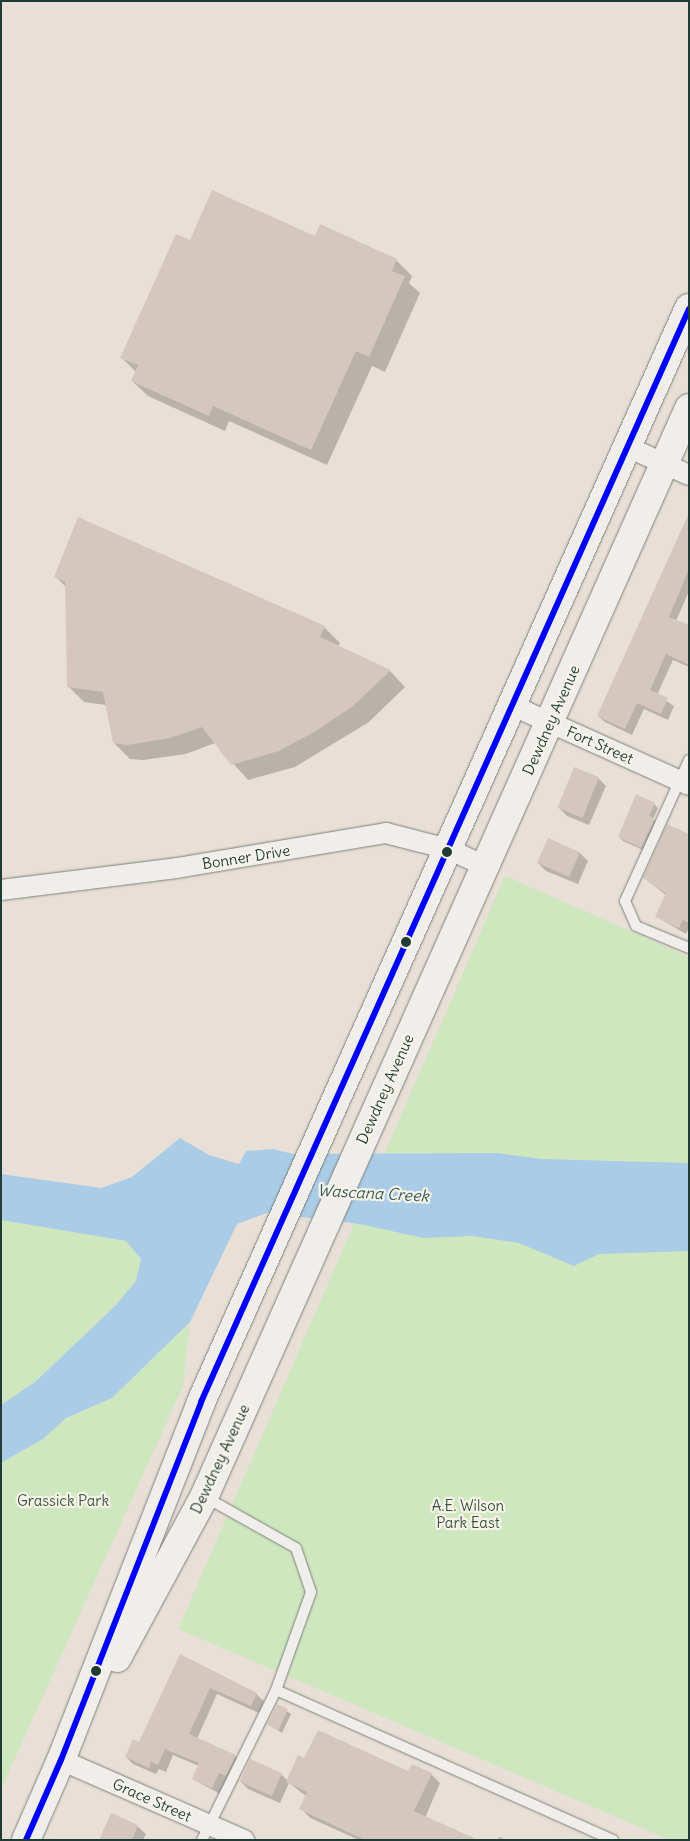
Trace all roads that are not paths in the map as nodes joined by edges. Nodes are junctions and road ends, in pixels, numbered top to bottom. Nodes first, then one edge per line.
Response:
1 (689, 308) edge
2 (689, 408) edge
3 (628, 447) junction
4 (664, 464) junction
5 (689, 475) edge
6 (512, 705) junction
7 (550, 723) junction
8 (689, 760) edge
9 (684, 783) edge
10 (448, 849) junction
11 (485, 866) junction
12 (1, 890) edge
13 (689, 948) edge
14 (204, 1497) junction
15 (276, 1690) junction
16 (61, 1760) junction
17 (205, 1832) edge
18 (26, 1840) edge
19 (244, 1840) edge
20 (613, 1840) edge

1 - 3 main road, Dewdney Avenue
2 - 4 main road, Dewdney Avenue
3 - 4 street
3 - 6 main road, Dewdney Avenue
4 - 5 street
4 - 7 main road, Dewdney Avenue
6 - 7 street, Fort Street
6 - 10 main road, Dewdney Avenue
7 - 9 street, Fort Street
7 - 11 main road, Dewdney Avenue
8 - 9 lane
9 - 13 lane
10 - 11 street, Bonner Drive
10 - 12 street, Bonner Drive
10 - 16 main road, Dewdney Avenue
11 - 14 main road, Dewdney Avenue
14 - 15 lane
14 - 16 main road, Dewdney Avenue
15 - 17 lane
15 - 20 lane
16 - 17 street, Grace Street
16 - 18 main road, Dewdney Avenue
17 - 19 street, Grace Street

